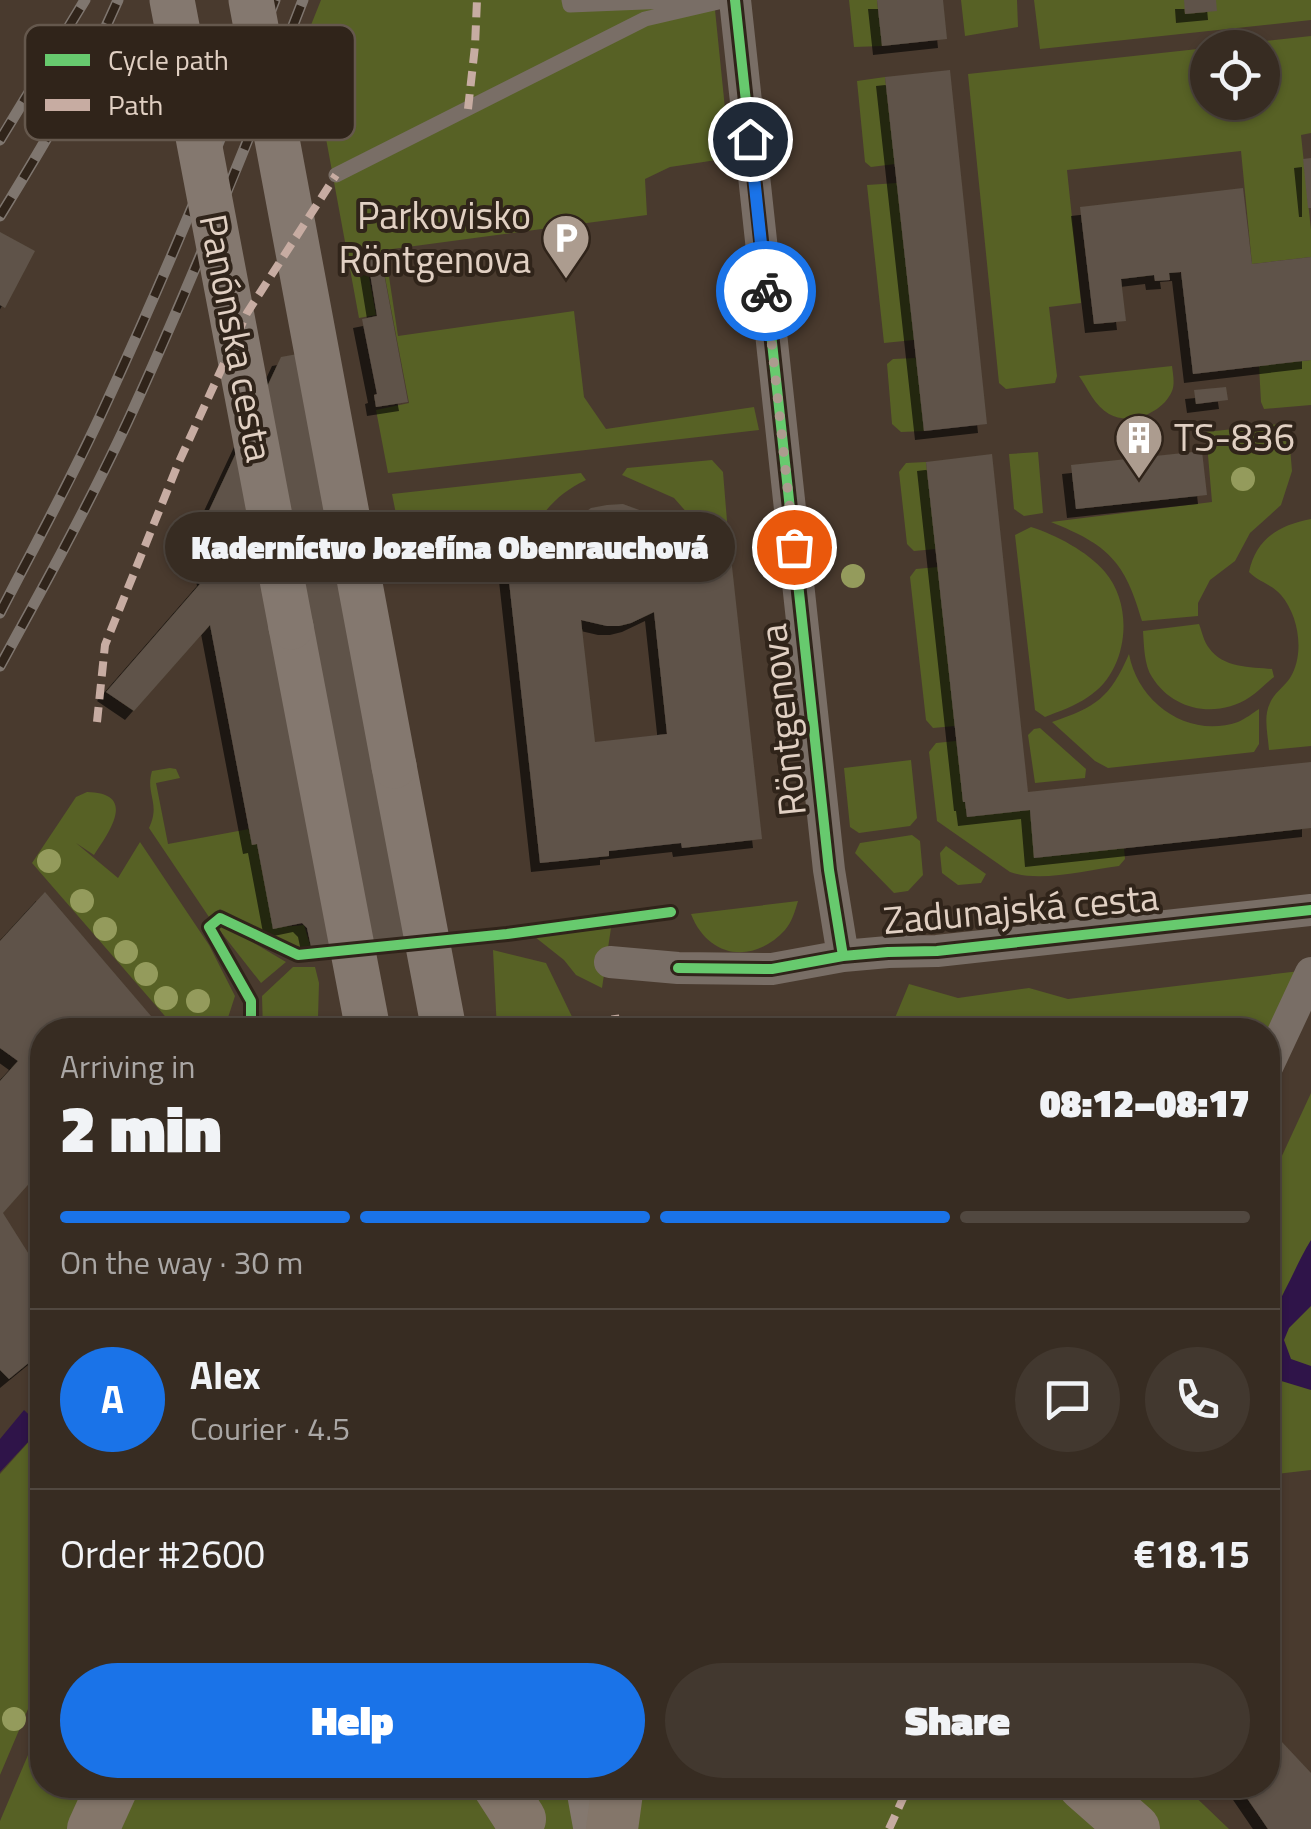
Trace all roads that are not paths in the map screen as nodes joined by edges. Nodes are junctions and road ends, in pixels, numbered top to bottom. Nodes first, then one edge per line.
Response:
1 (172, 0) edge
2 (250, 0) edge
3 (570, 0) edge
4 (692, 0) edge
5 (727, 0) edge
6 (735, 0) edge
7 (177, 25) edge
8 (255, 25) edge
9 (199, 140) edge
10 (276, 140) edge
11 (336, 176) dead end
12 (1311, 910) edge
13 (843, 956) junction
14 (610, 962) dead end
15 (1311, 973) edge
16 (366, 1018) edge
17 (442, 1018) edge
18 (1280, 1039) edge
19 (82, 1798) edge
20 (108, 1798) edge
21 (590, 1798) edge
22 (616, 1798) edge
23 (1099, 1798) edge
24 (1130, 1798) edge
25 (68, 1829) edge
26 (92, 1829) edge
27 (596, 1829) edge
28 (612, 1829) edge
29 (1134, 1829) edge
30 (1165, 1829) edge

1 - 7 main road, Panónska cesta, bridge
2 - 8 main road, Panónska cesta, bridge
3 - 4 lane
5 - 11 lane
6 - 13 street, Röntgenova
9 - 16 main road, Panónska cesta, bridge
10 - 17 main road, Panónska cesta, bridge
12 - 13 street, Zadunajská cesta
13 - 14 street, Zadunajská cesta
15 - 18 street
19 - 25 main road
20 - 26 main road
21 - 27 main road
22 - 28 main road
23 - 29 main road
24 - 30 main road

